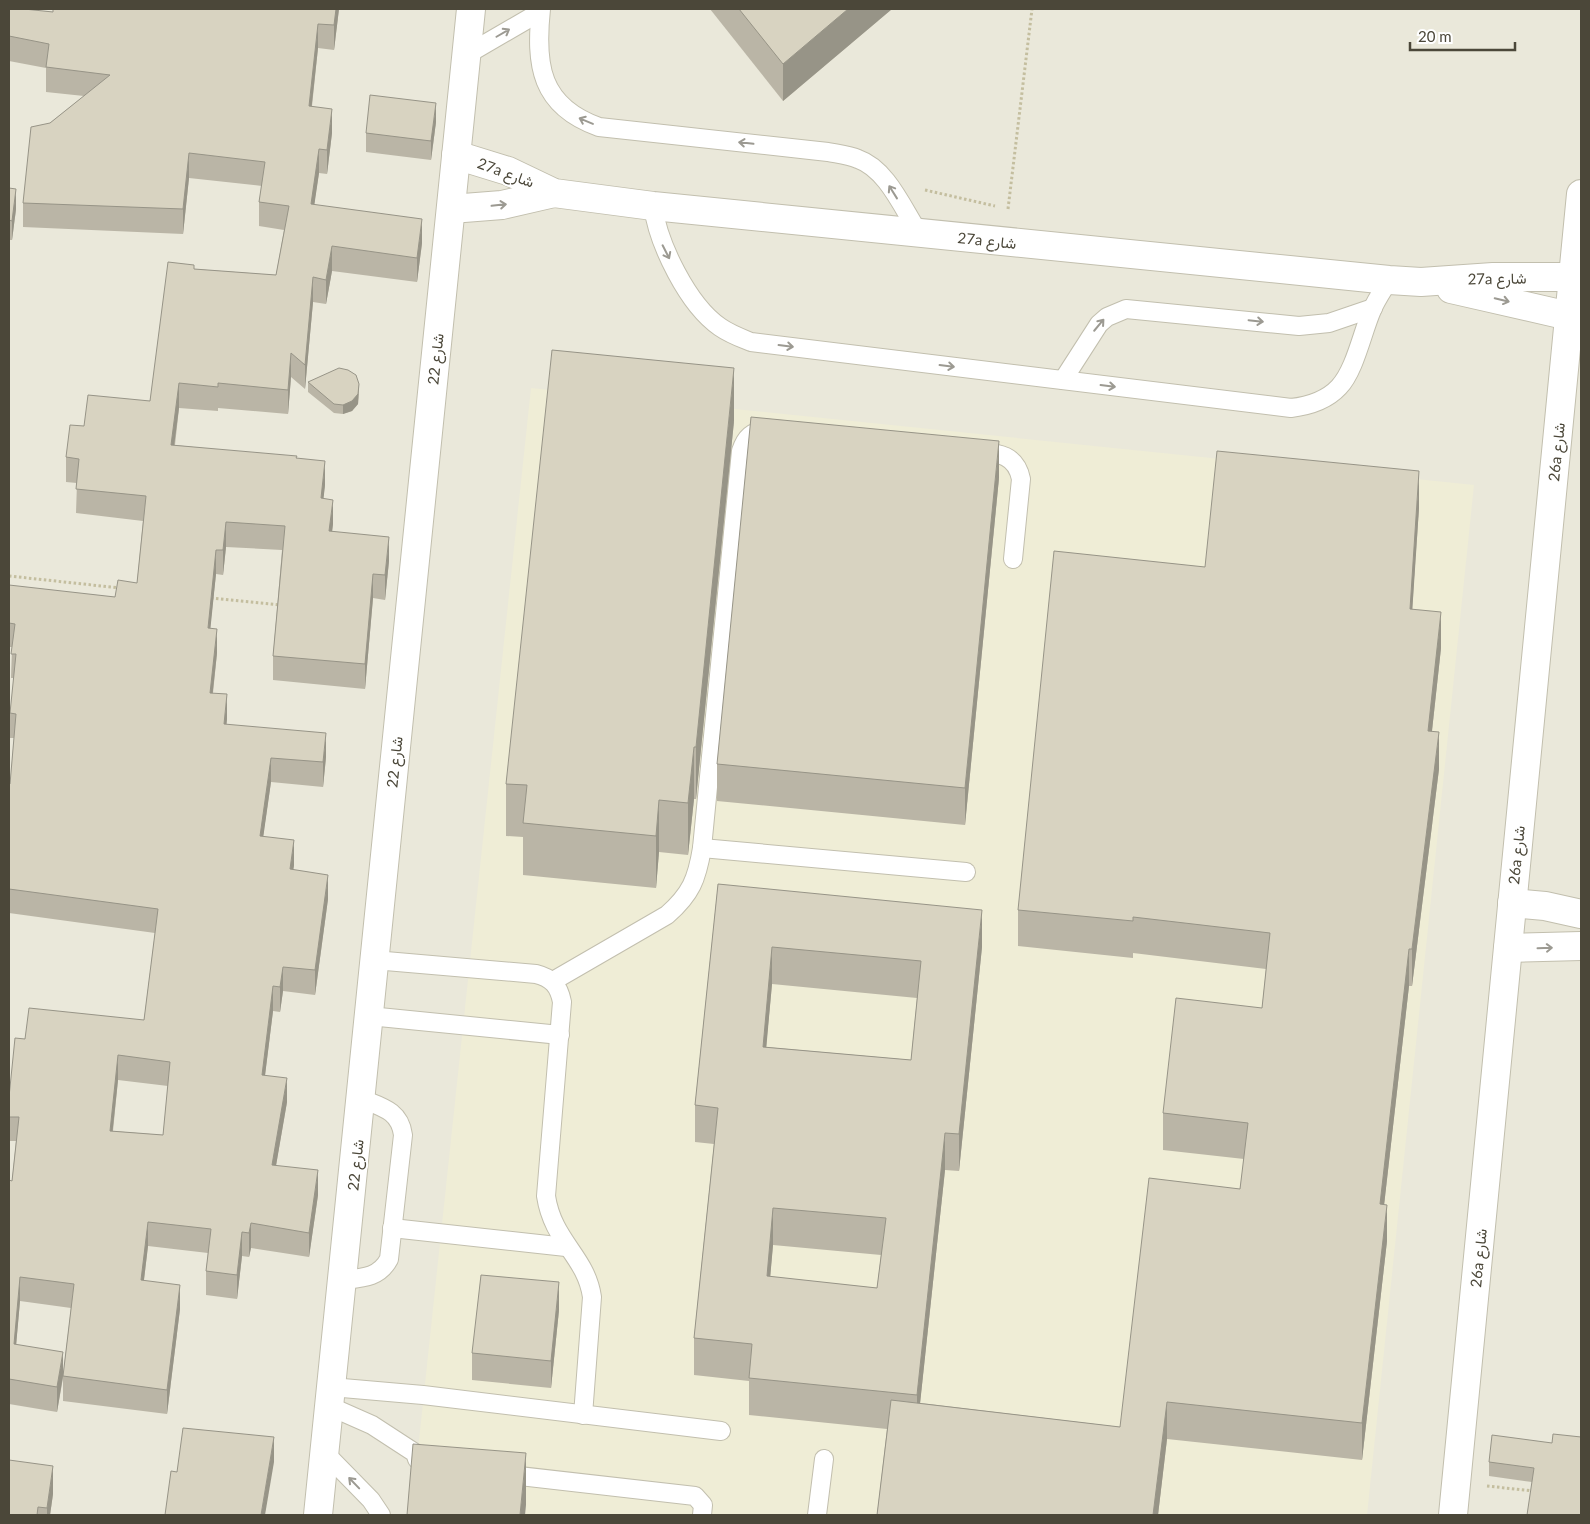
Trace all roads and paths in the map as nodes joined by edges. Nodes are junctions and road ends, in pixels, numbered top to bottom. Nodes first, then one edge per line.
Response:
1 (471, 9) edge
2 (1032, 9) edge
3 (541, 10) edge
4 (466, 55) junction
5 (456, 155) junction
6 (885, 181) junction
7 (554, 193) junction
8 (1581, 194) edge
9 (653, 206) junction
10 (450, 209) junction
11 (919, 233) junction
12 (1573, 277) junction
13 (1389, 280) junction
14 (1421, 282) junction
15 (1373, 308) junction
16 (1569, 316) junction
17 (1062, 380) junction
18 (787, 432) edge
19 (962, 450) edge
20 (1013, 558) dead end
21 (9, 576) edge
22 (126, 589) edge
23 (204, 597) edge
24 (282, 605) edge
25 (702, 848) junction
26 (966, 872) dead end
27 (1512, 903) junction
28 (1581, 914) edge
29 (1581, 946) edge
30 (1508, 948) junction
31 (374, 960) junction
32 (553, 981) junction
33 (369, 1016) junction
34 (560, 1035) junction
35 (362, 1099) junction
36 (392, 1228) junction
37 (566, 1246) junction
38 (342, 1280) junction
39 (330, 1396) junction
40 (583, 1415) junction
41 (721, 1431) dead end
42 (325, 1453) junction
43 (824, 1459) dead end
44 (444, 1467) edge
45 (488, 1473) edge
46 (1456, 1482) junction
47 (1543, 1492) edge
48 (318, 1515) edge
49 (381, 1515) edge
50 (702, 1515) edge
51 (817, 1515) edge
52 (1453, 1515) edge

1 - 4 street, شارع 22
2 - 6 path
4 -> 3 lane
6 -> 3 lane
4 - 5 street, شارع 22
5 - 7 street, 27a شارع
5 - 10 street, شارع 22
11 -> 6 lane
7 - 9 street, 27a شارع
10 -> 7 street, 27a شارع
8 - 12 street, 26a شارع
9 - 11 street, 27a شارع
9 -> 17 lane
10 - 31 street, شارع 22
11 - 13 street, 27a شارع
12 - 14 street, 27a شارع
12 - 16 street, 26a شارع
13 - 14 street, 27a شارع
13 - 15 lane
14 -> 16 street, 27a شارع
17 -> 15 lane
17 -> 15 lane
16 - 27 street, 26a شارع
18 - 25 lane
19 - 20 lane
21 - 22 path
23 - 24 path
25 - 26 lane
25 - 32 lane
27 - 28 street
27 - 30 street, 26a شارع
30 -> 29 street
30 - 46 street, 26a شارع
31 - 32 lane
31 - 33 street, شارع 22
32 - 34 lane
33 - 34 lane
33 - 35 street, شارع 22
34 - 37 lane
35 - 36 lane
35 - 38 street, شارع 22
36 - 37 lane
36 - 38 lane
37 - 40 lane
38 - 39 street, شارع 22
39 - 40 lane
39 - 42 street, شارع 22
39 - 44 lane
40 - 41 lane
42 - 48 street, شارع 22
49 -> 42 lane
43 - 51 lane
45 - 50 lane
46 - 47 path
46 - 52 street, 26a شارع

